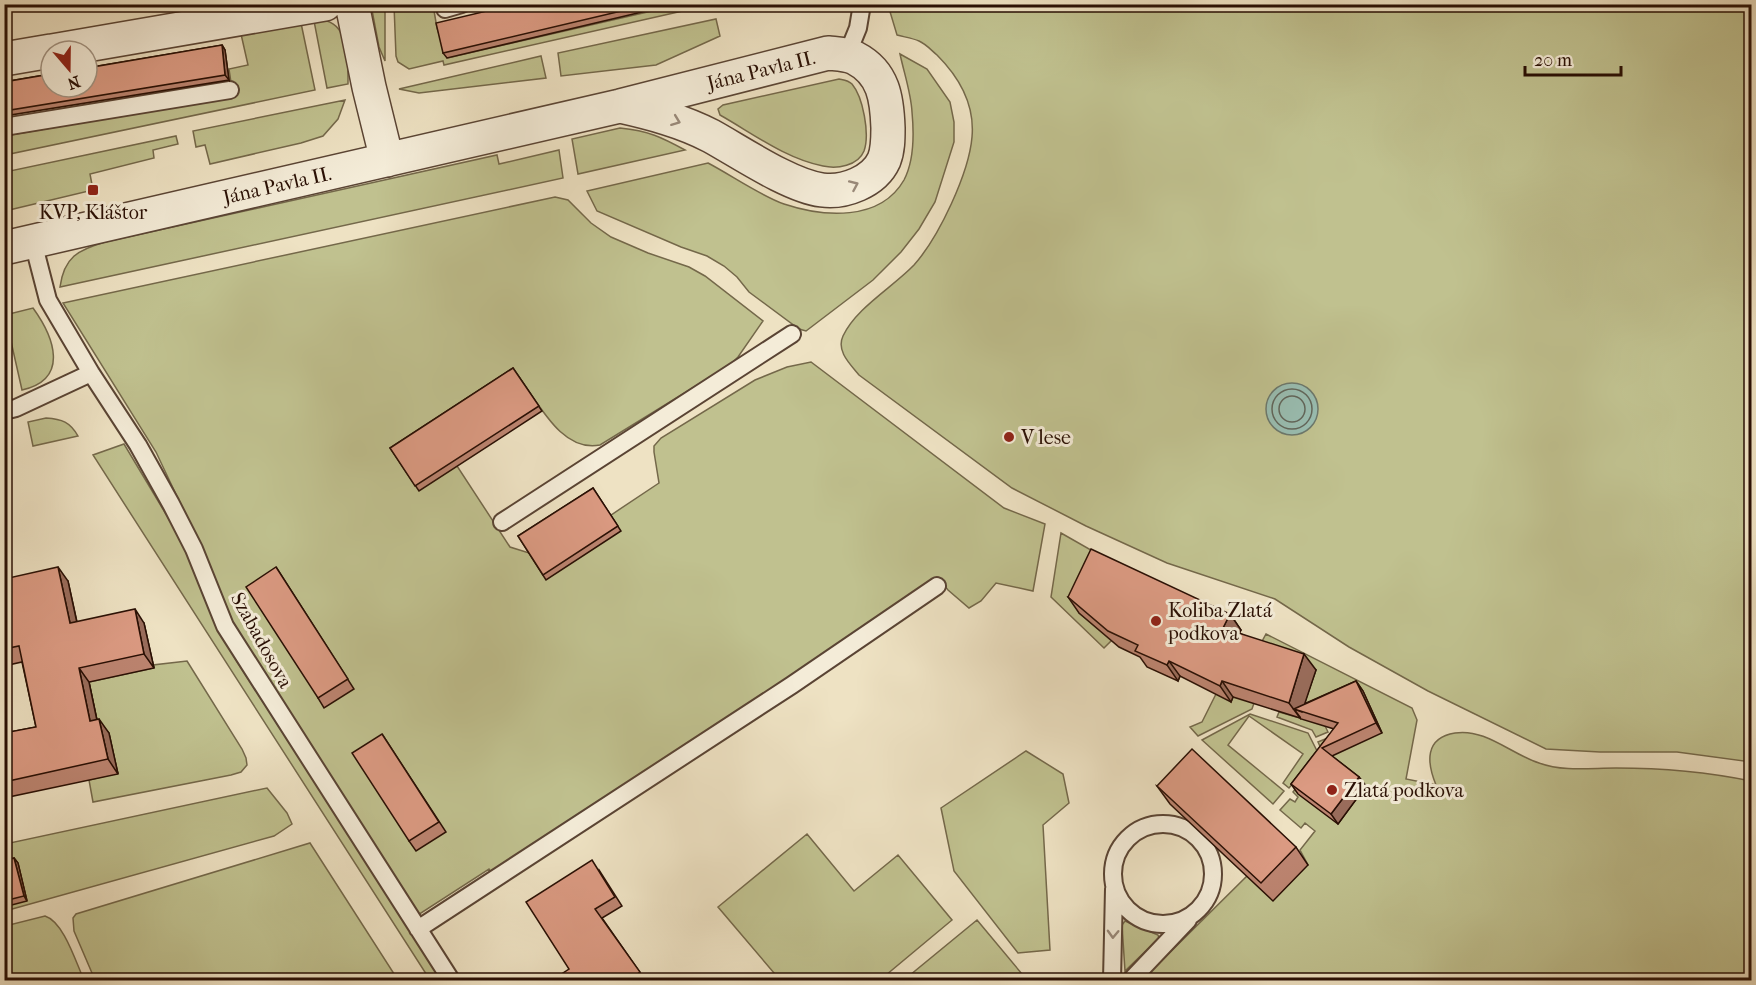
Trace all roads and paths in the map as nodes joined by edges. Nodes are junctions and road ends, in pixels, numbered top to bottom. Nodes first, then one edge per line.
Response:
1 (325, 4) edge
2 (352, 4) edge
3 (462, 4) edge
4 (862, 4) edge
5 (445, 9) dead end
6 (99, 43) edge
7 (39, 53) edge
8 (847, 55) junction
9 (4, 59) edge
10 (230, 90) dead end
11 (620, 106) junction
12 (4, 128) edge
13 (387, 160) junction
14 (19, 245) edge
15 (792, 334) dead end
16 (91, 373) junction
17 (4, 411) edge
18 (502, 522) dead end
19 (937, 586) dead end
20 (1114, 888) junction
21 (1191, 916) junction
22 (418, 929) junction
23 (451, 981) edge
24 (1112, 981) edge
25 (1131, 981) edge

1 - 6 street
2 - 13 street
3 - 5 lane
4 - 8 lane
7 - 9 street
8 - 11 street, Jána Pavla II.
11 -> 8 street, Jána Pavla II.
10 - 12 lane
11 - 13 street, Jána Pavla II.
13 - 14 street, Jána Pavla II.
14 - 16 lane, Szabadosova
15 - 18 lane
16 - 17 lane
16 - 22 lane, Szabadosova
19 - 22 lane
20 - 21 lane
20 - 21 lane
20 -> 24 lane
21 - 25 lane
22 - 23 lane, Szabadosova

